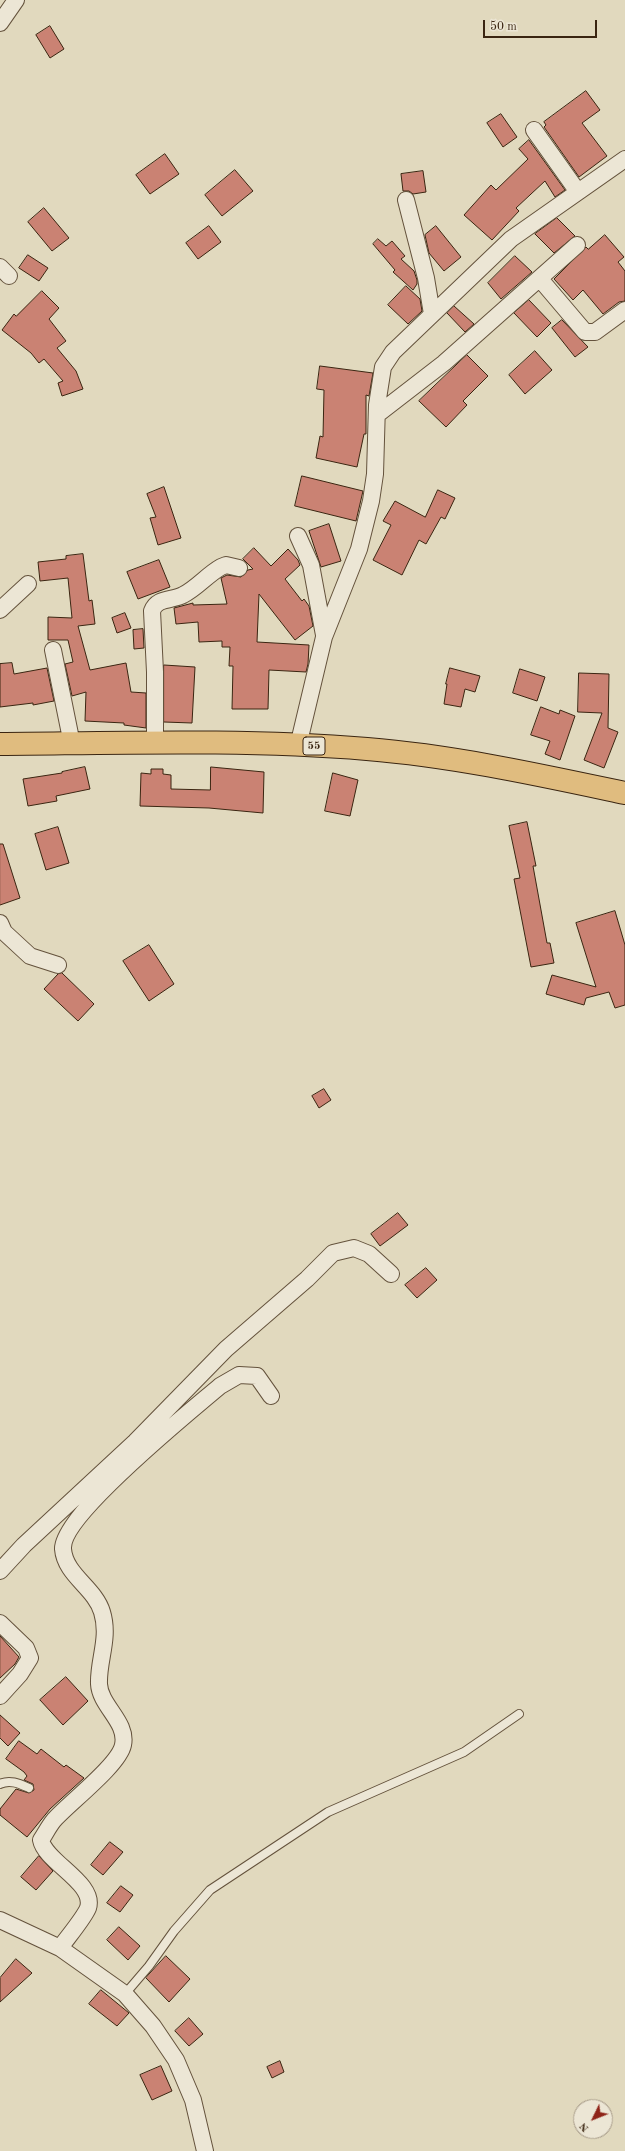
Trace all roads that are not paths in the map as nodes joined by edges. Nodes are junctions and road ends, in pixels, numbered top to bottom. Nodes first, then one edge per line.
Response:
1 (16, 0) edge
2 (0, 23) edge
3 (534, 130) dead end
4 (625, 159) edge
5 (578, 192) junction
6 (406, 200) dead end
7 (577, 245) dead end
8 (540, 278) junction
9 (625, 310) edge
10 (432, 314) junction
11 (378, 414) junction
12 (298, 536) dead end
13 (239, 568) dead end
14 (28, 584) dead end
15 (0, 610) edge
16 (324, 637) junction
17 (53, 650) dead end
18 (154, 743) junction
19 (0, 744) edge
20 (72, 744) junction
21 (298, 746) junction
22 (625, 793) edge
23 (0, 923) edge
24 (58, 965) dead end
25 (391, 1274) dead end
26 (271, 1396) dead end
27 (0, 1570) edge
28 (0, 1623) edge
29 (0, 1696) edge
30 (519, 1714) dead end
31 (0, 1784) edge
32 (29, 1788) dead end
33 (0, 1920) edge
34 (60, 1948) junction
35 (125, 1994) junction
36 (205, 2151) edge

1 - 2 street
3 - 5 street
4 - 5 street
5 - 10 street
6 - 10 street
7 - 8 street
8 - 9 street
8 - 11 street
10 - 11 street
11 - 16 street
12 - 16 street
13 - 18 street
14 - 15 street
16 - 21 street
17 - 20 street
18 - 20 highway, 55
18 - 21 highway, 55
19 - 20 highway, 55
21 - 22 highway, 55
23 - 24 street
25 - 27 street
26 - 34 street
28 - 29 street
30 - 35 lane
31 - 32 lane
33 - 34 street
34 - 35 street
35 - 36 street

